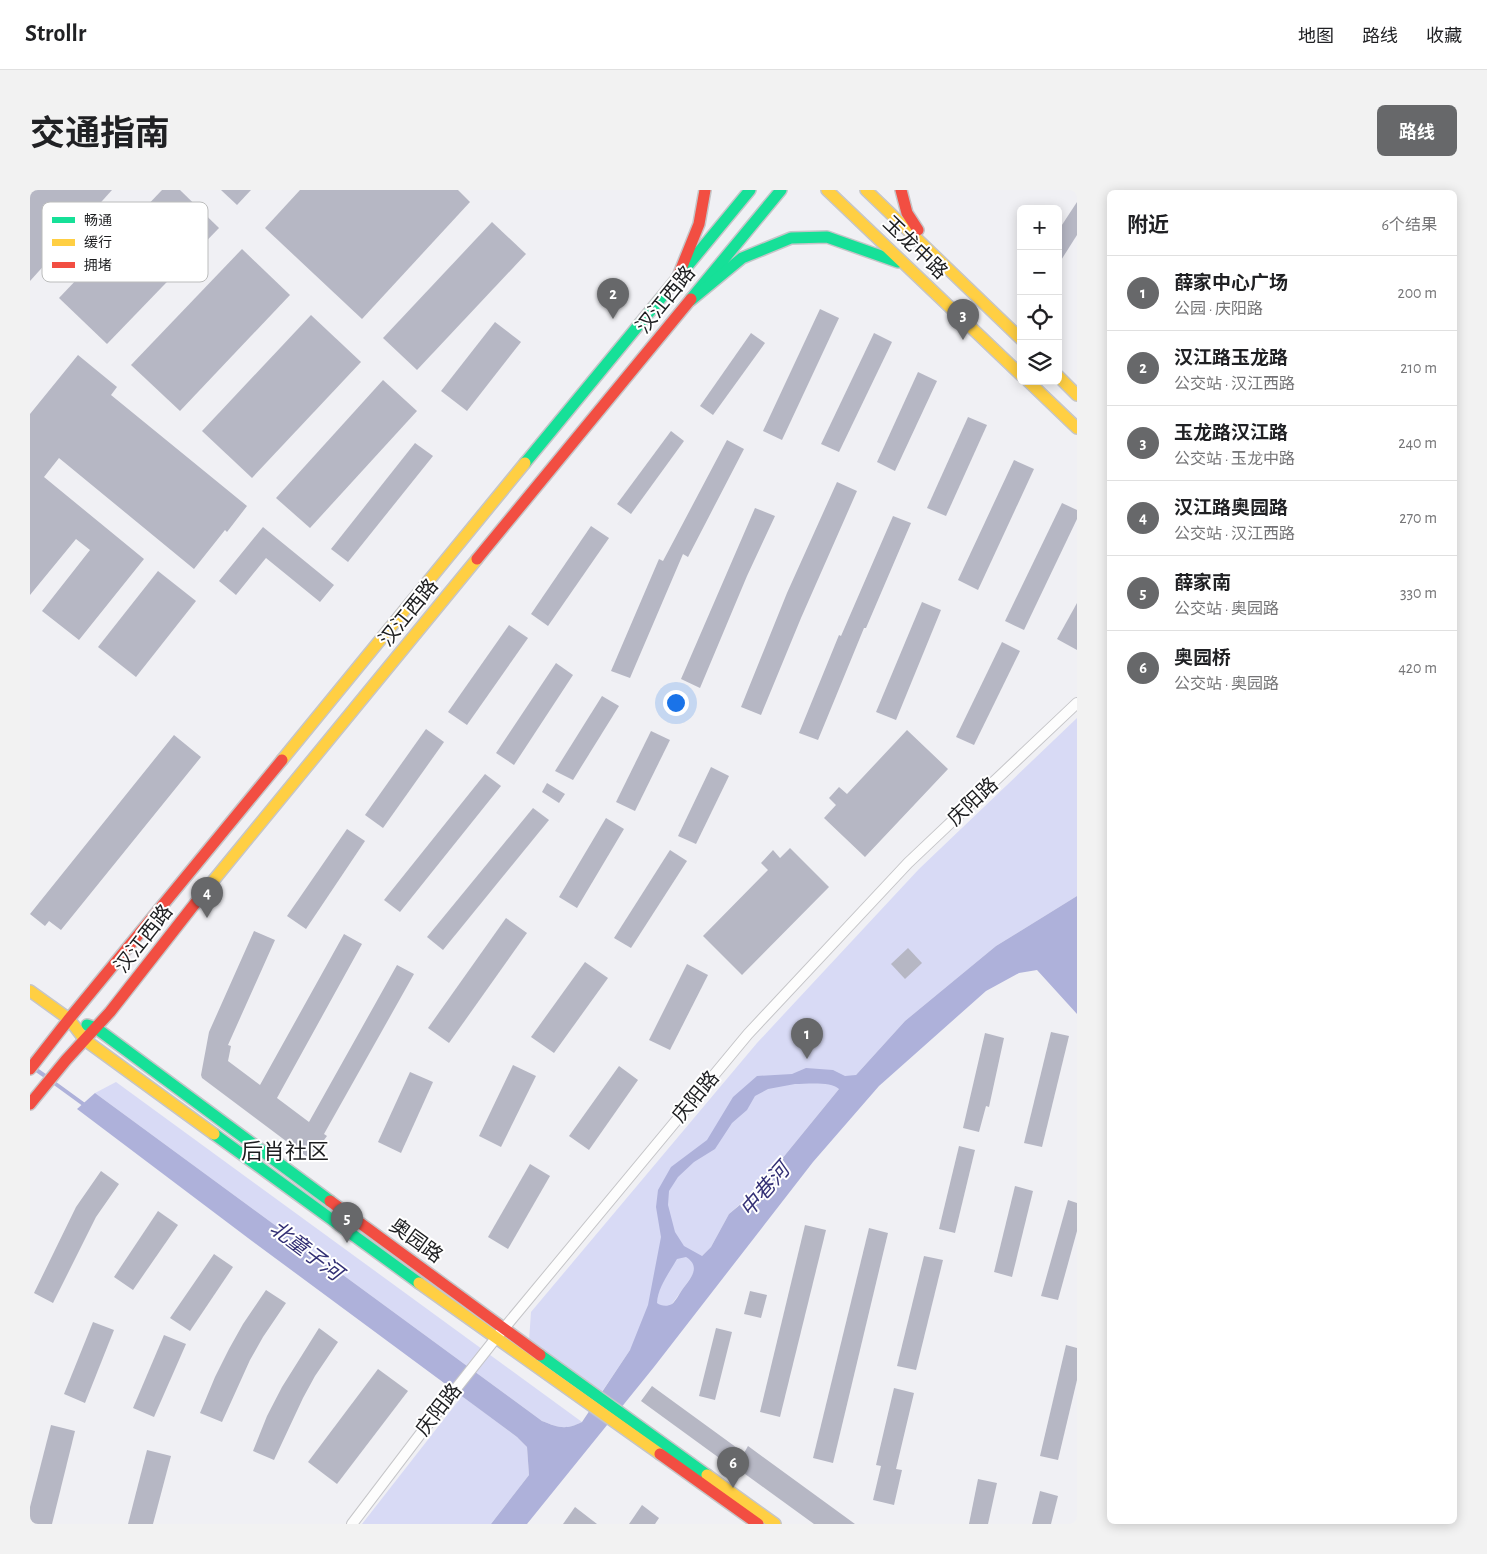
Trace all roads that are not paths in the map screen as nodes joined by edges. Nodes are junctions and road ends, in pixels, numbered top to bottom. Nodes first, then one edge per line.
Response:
1 (705, 190) edge
2 (750, 190) edge
3 (781, 190) edge
4 (827, 190) edge
5 (866, 190) edge
6 (901, 190) edge
7 (935, 254) junction
8 (907, 266) junction
9 (677, 279) junction
10 (690, 300) junction
11 (1017, 335) edge
12 (1017, 371) edge
13 (1062, 380) edge
14 (1032, 385) edge
15 (1077, 394) edge
16 (1077, 428) edge
17 (1077, 703) edge
18 (30, 991) edge
19 (69, 1019) junction
20 (96, 1028) junction
21 (85, 1040) junction
22 (30, 1068) edge
23 (30, 1104) edge
24 (500, 1334) junction
25 (625, 1422) junction
26 (352, 1524) edge
27 (758, 1524) edge
28 (775, 1524) edge

1 - 9 main road
2 - 9 main road, 汉江西路
3 - 10 main road, 汉江西路
4 - 8 main road, 玉龙中路
5 - 7 main road, 玉龙中路
6 - 7 main road
7 - 11 main road, 玉龙中路
8 - 10 main road
8 - 12 main road, 玉龙中路
9 - 19 main road, 汉江西路
10 - 20 main road, 汉江西路
13 - 15 main road
14 - 16 main road
17 - 24 street, 庆阳路
18 - 19 main road, 奥园路
19 - 20 main road, 奥园路
19 - 21 main road, 奥园路
19 - 22 main road, 汉江西路
20 - 21 main road, 汉江西路
20 - 24 main road, 奥园路
21 - 23 main road, 汉江西路
21 - 24 main road, 奥园路
24 - 25 main road, 奥园路
24 - 26 street, 庆阳路
25 - 27 main road
25 - 28 main road

